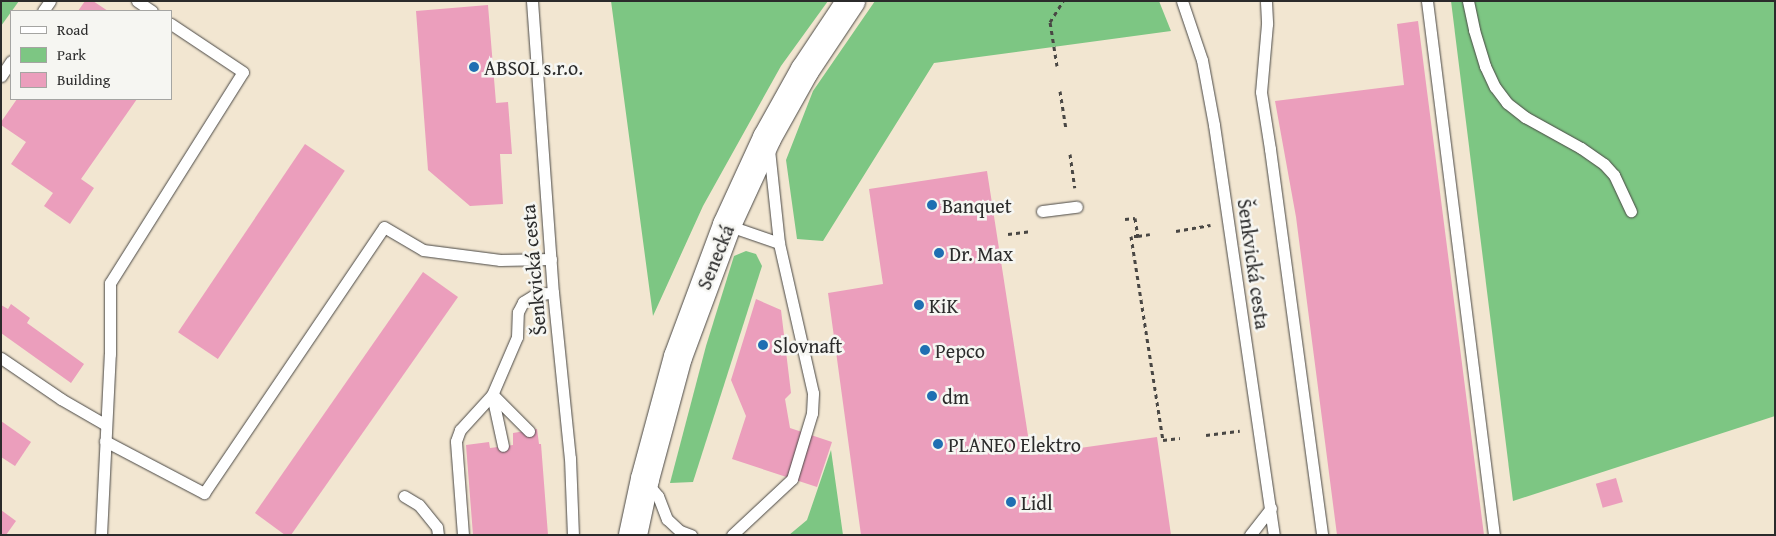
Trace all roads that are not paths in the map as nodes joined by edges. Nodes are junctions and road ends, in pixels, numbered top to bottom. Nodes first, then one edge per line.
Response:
1 (137, 1) edge
2 (532, 1) edge
3 (850, 1) edge
4 (1182, 1) edge
5 (1427, 1) edge
6 (1468, 1) edge
7 (1268, 2) edge
8 (150, 10) edge
9 (172, 25) edge
10 (10, 62) edge
11 (1, 76) edge
12 (768, 138) junction
13 (1076, 201) road end
14 (1042, 211) dead end
15 (1631, 211) dead end
16 (727, 225) junction
17 (779, 242) junction
18 (551, 260) junction
19 (553, 292) junction
20 (1, 358) edge
21 (492, 395) junction
22 (106, 425) junction
23 (529, 431) dead end
24 (105, 442) junction
25 (503, 446) dead end
26 (645, 479) junction
27 (404, 496) dead end
28 (1270, 508) junction
29 (101, 535) edge
30 (438, 535) edge
31 (463, 535) edge
32 (573, 535) edge
33 (633, 535) edge
34 (692, 535) edge
35 (732, 535) edge
36 (1250, 535) edge
37 (1274, 535) edge
38 (1322, 535) edge
39 (1494, 535) edge

1 - 8 lane
2 - 18 lane, Šenkvická cesta
3 - 12 main road, Senecká
4 - 28 lane, Šenkvická cesta
5 - 39 lane
6 - 15 lane
7 - 38 lane
9 - 22 lane
10 - 11 lane
12 - 16 main road, Senecká
12 - 17 lane
13 - 14 lane
16 - 17 lane
16 - 26 main road, Senecká
17 - 35 lane
18 - 19 lane, Šenkvická cesta
18 - 24 lane
19 - 21 lane
19 - 32 lane, Šenkvická cesta
20 - 22 lane
21 - 23 lane
21 - 25 lane
21 - 31 lane
22 - 24 lane
24 - 29 lane
26 - 33 main road, Senecká
26 - 34 lane
27 - 30 lane
28 - 36 lane
28 - 37 lane, Šenkvická cesta

